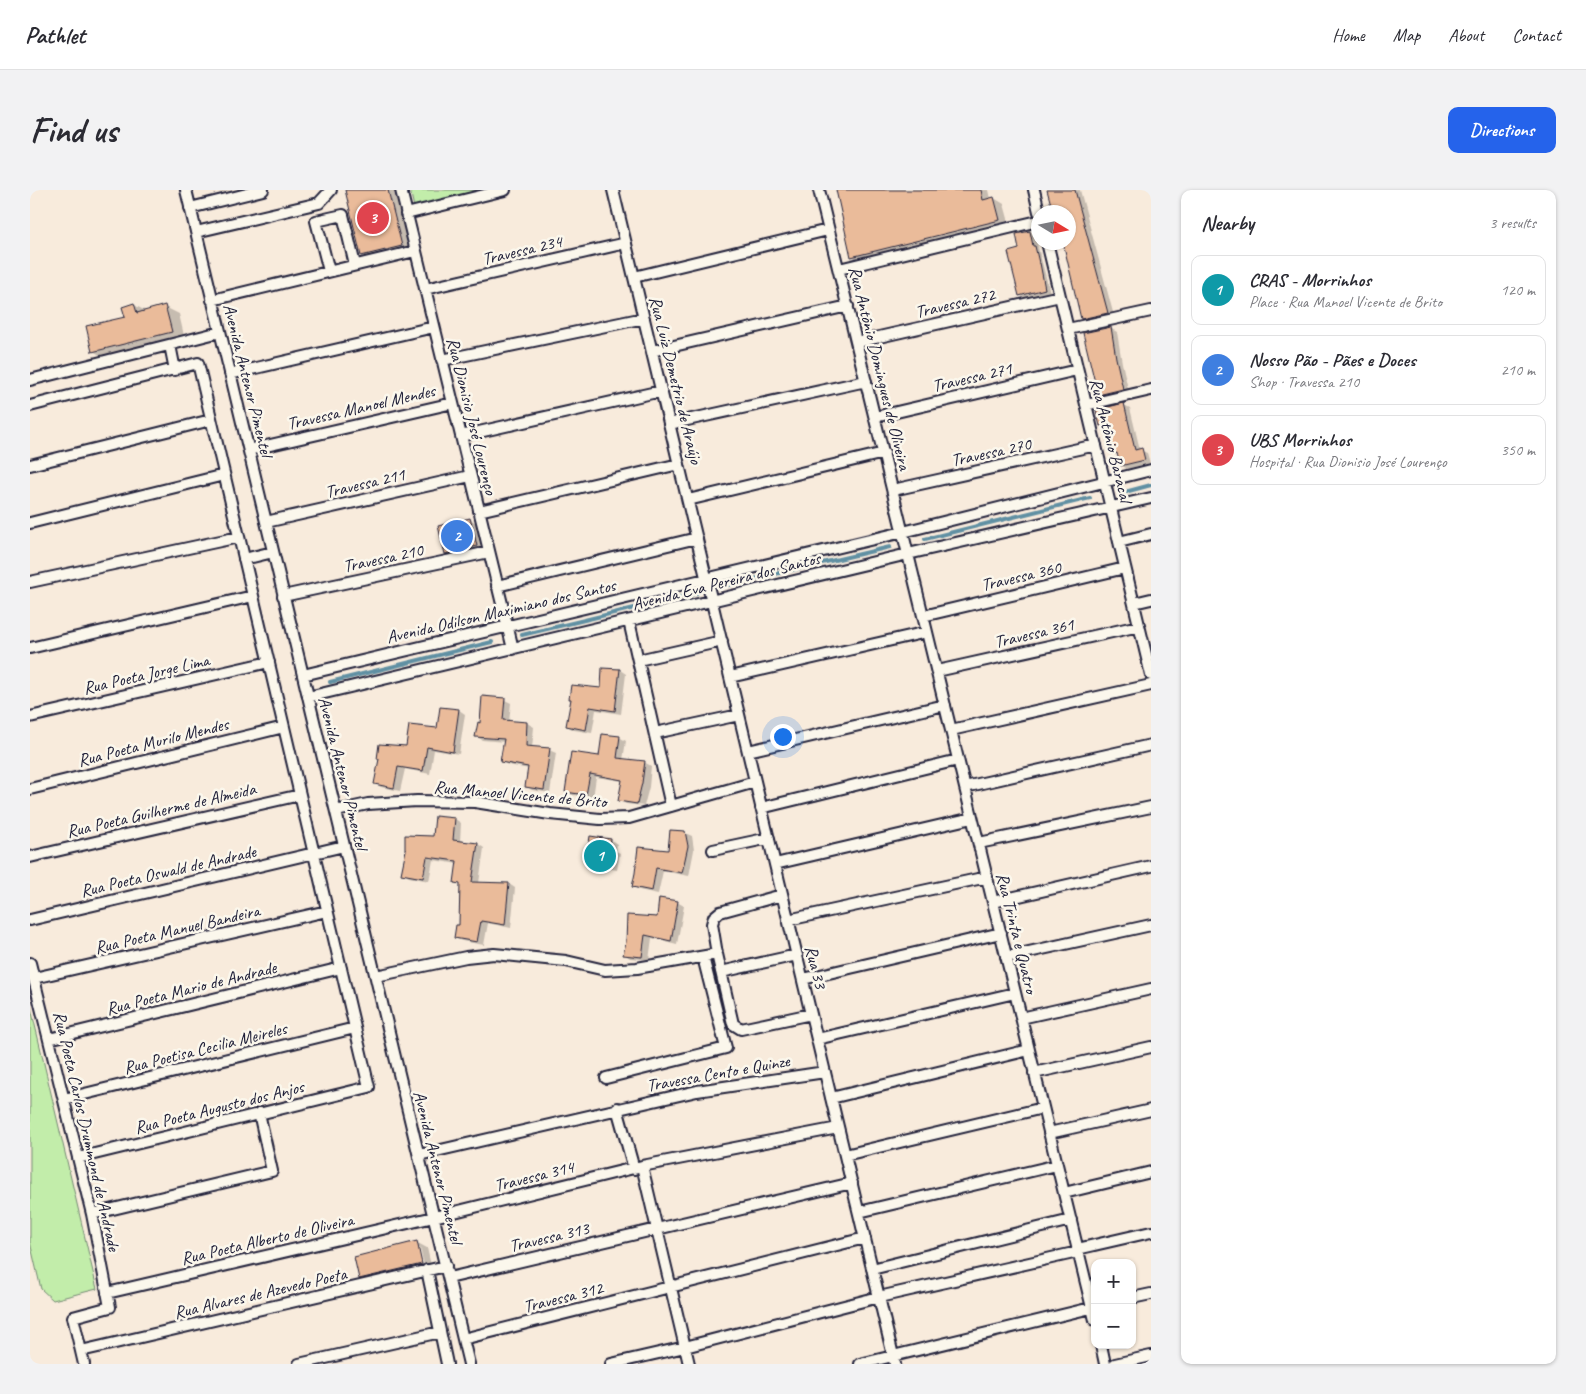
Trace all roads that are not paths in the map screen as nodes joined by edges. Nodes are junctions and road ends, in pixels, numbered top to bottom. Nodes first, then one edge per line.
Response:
1 (186, 190) edge
2 (263, 190) edge
3 (331, 190) edge
4 (400, 190) edge
5 (504, 190) edge
6 (613, 190) edge
7 (819, 190) edge
8 (1034, 190) edge
9 (1037, 205) edge
10 (190, 208) junction
11 (406, 214) junction
12 (1031, 223) edge
13 (828, 230) junction
14 (196, 232) junction
15 (626, 243) junction
16 (1049, 250) edge
17 (416, 251) junction
18 (355, 265) junction
19 (839, 269) junction
20 (329, 271) junction
21 (634, 277) junction
22 (425, 289) junction
23 (1060, 296) junction
24 (212, 300) junction
25 (848, 306) junction
26 (1151, 310) edge
27 (644, 318) junction
28 (434, 327) junction
29 (1068, 329) junction
30 (220, 332) junction
31 (857, 342) junction
32 (170, 345) junction
33 (652, 351) junction
34 (442, 360) junction
35 (175, 370) junction
36 (1077, 370) junction
37 (230, 374) junction
38 (30, 380) edge
39 (866, 381) junction
40 (1151, 390) edge
41 (662, 391) junction
42 (453, 403) junction
43 (1086, 405) junction
44 (30, 406) edge
45 (875, 417) junction
46 (211, 420) junction
47 (669, 424) junction
48 (461, 436) junction
49 (1096, 445) junction
50 (248, 450) junction
51 (884, 453) junction
52 (679, 464) junction
53 (30, 465) edge
54 (1151, 470) edge
55 (224, 475) junction
56 (470, 476) junction
57 (1104, 482) junction
58 (893, 490) junction
59 (1151, 498) edge
60 (688, 500) junction
61 (1110, 507) junction
62 (479, 510) junction
63 (266, 522) junction
64 (30, 523) edge
65 (903, 532) junction
66 (1151, 534) edge
67 (239, 536) junction
68 (697, 538) junction
69 (1119, 542) junction
70 (273, 552) junction
71 (489, 552) junction
72 (908, 554) junction
73 (244, 559) junction
74 (1125, 568) junction
75 (706, 578) junction
76 (30, 582) edge
77 (497, 586) junction
78 (253, 596) junction
79 (283, 596) junction
80 (1151, 599) edge
81 (712, 602) junction
82 (1134, 603) junction
83 (923, 616) junction
84 (630, 621) junction
85 (1139, 626) junction
86 (507, 627) junction
87 (927, 632) junction
88 (722, 641) junction
89 (30, 648) edge
90 (513, 649) junction
91 (638, 660) junction
92 (1149, 660) edge
93 (269, 662) junction
94 (937, 671) junction
95 (303, 675) junction
96 (1151, 675) edge
97 (730, 677) junction
98 (1151, 685) edge
99 (308, 698) junction
100 (945, 705) junction
101 (739, 714) junction
102 (30, 717) edge
103 (284, 727) junction
104 (951, 730) junction
105 (655, 732) junction
106 (1151, 745) edge
107 (748, 751) junction
108 (958, 760) junction
109 (755, 782) junction
110 (965, 787) junction
111 (30, 789) edge
112 (300, 795) junction
113 (671, 806) junction
114 (1151, 807) edge
115 (762, 808) junction
116 (336, 811) junction
117 (972, 818) junction
118 (769, 838) junction
119 (979, 843) junction
120 (344, 846) junction
121 (713, 850) dead end
122 (313, 853) junction
123 (30, 858) edge
124 (775, 864) junction
125 (1151, 866) edge
126 (987, 877) junction
127 (782, 895) junction
128 (993, 902) junction
129 (327, 911) junction
130 (30, 920) edge
131 (788, 920) junction
132 (1151, 925) edge
133 (1001, 933) junction
134 (717, 954) junction
135 (797, 954) junction
136 (703, 957) junction
137 (1006, 957) junction
138 (30, 962) edge
139 (340, 968) junction
140 (721, 972) junction
141 (376, 976) junction
142 (34, 978) junction
143 (803, 979) junction
144 (1151, 989) edge
145 (1015, 993) junction
146 (811, 1014) junction
147 (1021, 1018) junction
148 (354, 1028) junction
149 (817, 1039) junction
150 (49, 1040) junction
151 (1151, 1047) edge
152 (1029, 1050) junction
153 (825, 1072) junction
154 (1034, 1073) junction
155 (609, 1077) dead end
156 (831, 1098) junction
157 (64, 1100) junction
158 (617, 1108) junction
159 (1043, 1108) junction
160 (1151, 1110) edge
161 (260, 1113) junction
162 (838, 1128) junction
163 (1049, 1133) junction
164 (419, 1154) junction
165 (845, 1155) junction
166 (78, 1158) junction
167 (1057, 1165) junction
168 (638, 1167) junction
169 (1151, 1172) edge
170 (852, 1183) junction
171 (1064, 1193) junction
172 (859, 1212) junction
173 (92, 1214) junction
174 (434, 1217) junction
175 (1070, 1220) junction
176 (657, 1228) junction
177 (1151, 1232) edge
178 (865, 1238) junction
179 (1078, 1250) junction
180 (446, 1266) junction
181 (872, 1269) junction
182 (427, 1270) junction
183 (449, 1278) junction
184 (671, 1287) junction
185 (107, 1293) junction
186 (1151, 1294) edge
187 (879, 1297) junction
188 (1136, 1297) edge
189 (1092, 1304) edge
190 (1091, 1308) edge
191 (440, 1332) junction
192 (463, 1339) junction
193 (685, 1347) junction
194 (1102, 1349) edge
195 (81, 1352) junction
196 (1151, 1356) edge
197 (894, 1360) edge
198 (84, 1364) edge
199 (299, 1364) edge
200 (447, 1364) edge
201 (469, 1364) edge
202 (611, 1364) edge
203 (689, 1364) edge
204 (860, 1364) edge
205 (1106, 1364) edge
206 (1115, 1364) edge

1 - 10 street, Avenida Antenor Pimentel
2 - 10 street
3 - 14 street
4 - 11 street, Rua Dionisio José Lourenço
5 - 11 street
6 - 15 street, Rua Luiz Demetrio de Araújo
7 - 13 street, Rua Antônio Domingues de Oliveira
8 - 9 street
10 - 14 street, Avenida Antenor Pimentel
11 - 17 street, Rua Dionisio José Lourenço
12 - 19 street
13 - 19 street, Rua Antônio Domingues de Oliveira
13 - 21 street
14 - 24 street, Avenida Antenor Pimentel
15 - 21 street, Rua Luiz Demetrio de Araújo
15 - 22 street, Travessa 234
16 - 23 street, Rua Antônio Baracal
17 - 18 street
17 - 22 street, Rua Dionisio José Lourenço
18 - 20 street
18 - 20 street
19 - 25 street, Rua Antônio Domingues de Oliveira
20 - 24 street
21 - 27 street, Rua Luiz Demetrio de Araújo
22 - 28 street, Rua Dionisio José Lourenço
23 - 29 street, Rua Antônio Baracal
23 - 31 street, Travessa 272
24 - 30 street, Avenida Antenor Pimentel
25 - 31 street, Rua Antônio Domingues de Oliveira
25 - 33 street
26 - 29 street
27 - 33 street, Rua Luiz Demetrio de Araújo
27 - 34 street
28 - 34 street, Rua Dionisio José Lourenço
28 - 37 street
29 - 36 street, Rua Antônio Baracal
30 - 32 street
30 - 37 street, Avenida Antenor Pimentel
31 - 39 street, Rua Antônio Domingues de Oliveira
32 - 35 street
32 - 38 street
33 - 41 street, Rua Luiz Demetrio de Araújo
34 - 42 street, Rua Dionisio José Lourenço
35 - 44 street
35 - 46 street
36 - 43 street, Rua Antônio Baracal
36 - 45 street, Travessa 271
37 - 50 street, Avenida Antenor Pimentel
39 - 45 street, Rua Antônio Domingues de Oliveira
39 - 47 street
40 - 43 street
41 - 47 street, Rua Luiz Demetrio de Araújo
41 - 48 street
42 - 48 street, Rua Dionisio José Lourenço
42 - 50 street, Travessa Manoel Mendes
43 - 49 street, Rua Antônio Baracal
45 - 51 street, Rua Antônio Domingues de Oliveira
46 - 53 street
46 - 55 street
47 - 52 street, Rua Luiz Demetrio de Araújo
48 - 56 street, Rua Dionisio José Lourenço
49 - 57 street, Rua Antônio Baracal
49 - 58 street, Travessa 270
50 - 63 street, Avenida Antenor Pimentel
51 - 58 street, Rua Antônio Domingues de Oliveira
51 - 60 street
52 - 60 street, Rua Luiz Demetrio de Araújo
52 - 62 street
54 - 57 street, Avenida Eva Pereira dos Santos
55 - 64 street
55 - 67 street
56 - 62 street, Rua Dionisio José Lourenço
56 - 63 street, Travessa 211
57 - 61 street, Rua Antônio Baracal
57 - 65 street, Avenida Eva Pereira dos Santos
58 - 65 street, Rua Antônio Domingues de Oliveira
59 - 61 street, Avenida Eva Pereira dos Santos
60 - 68 street, Rua Luiz Demetrio de Araújo
61 - 69 street, Rua Antônio Baracal
61 - 72 street, Avenida Eva Pereira dos Santos
62 - 71 street, Rua Dionisio José Lourenço
63 - 70 street, Avenida Antenor Pimentel
65 - 72 street, Rua Antônio Domingues de Oliveira
65 - 75 street, Avenida Eva Pereira dos Santos
66 - 69 street
67 - 73 street
67 - 76 street
68 - 75 street, Rua Luiz Demetrio de Araújo
68 - 77 street
69 - 74 street, Rua Antônio Baracal
70 - 73 street
70 - 79 street, Avenida Antenor Pimentel
71 - 77 street, Rua Dionisio José Lourenço
71 - 79 street, Travessa 210
72 - 81 street, Avenida Eva Pereira dos Santos
72 - 83 street, Rua Trinta e Quatro
73 - 78 street
74 - 82 street, Rua Antônio Baracal
74 - 83 street, Travessa 360
75 - 81 street, Rua 33
75 - 86 street, Avenida Odilson Maximiano dos Santos
77 - 86 street, Rua Dionisio José Lourenço
78 - 89 street
78 - 93 street
79 - 95 street, Avenida Antenor Pimentel
80 - 82 street
81 - 84 street, Avenida Eva Pereira dos Santos
81 - 88 street, Rua 33
82 - 85 street, Rua Antônio Baracal
83 - 87 street, Rua Trinta e Quatro
84 - 90 street, Avenida Eva Pereira dos Santos
84 - 91 street
85 - 92 street, Rua Antônio Baracal
85 - 94 street, Travessa 361
86 - 90 street, Rua Dionisio José Lourenço
86 - 95 street, Avenida Odilson Maximiano dos Santos
87 - 94 street, Rua Trinta e Quatro
87 - 97 street
88 - 91 street
88 - 97 street, Rua 33
90 - 99 street, Avenida Eva Pereira dos Santos
91 - 105 street
92 - 96 street, Rua Antônio Baracal
93 - 102 street, Rua Poeta Jorge Lima
93 - 103 street
94 - 100 street, Rua Trinta e Quatro
95 - 99 street, Avenida Antenor Pimentel
97 - 101 street, Rua 33
98 - 104 street
99 - 116 street, Avenida Antenor Pimentel
100 - 104 street, Rua Trinta e Quatro
100 - 107 street
101 - 105 street
101 - 107 street, Rua 33
103 - 111 street, Rua Poeta Murilo Mendes
103 - 112 street
104 - 108 street, Rua Trinta e Quatro
105 - 113 street
106 - 110 street
107 - 109 street, Rua 33
108 - 110 street, Rua Trinta e Quatro
108 - 115 street
109 - 113 street, Rua Manoel Vicente de Brito
109 - 115 street, Rua 33
110 - 117 street, Rua Trinta e Quatro
112 - 122 street
112 - 123 street, Rua Poeta Guilherme de Almeida
113 - 116 street, Rua Manoel Vicente de Brito
114 - 119 street
115 - 118 street, Rua 33
116 - 120 street, Avenida Antenor Pimentel
117 - 119 street, Rua Trinta e Quatro
117 - 124 street
118 - 121 street
118 - 124 street, Rua 33
119 - 126 street, Rua Trinta e Quatro
120 - 122 street, Rua Poeta Oswald de Andrade
120 - 141 street, Avenida Antenor Pimentel
122 - 129 street
122 - 130 street, Rua Poeta Oswald de Andrade
124 - 127 street, Rua 33
125 - 128 street
126 - 128 street, Rua Trinta e Quatro
126 - 131 street
127 - 131 street, Rua 33
127 - 134 street
128 - 133 street, Rua Trinta e Quatro
129 - 139 street
129 - 142 street, Rua Poeta Manuel Bandeira
131 - 135 street, Rua 33
132 - 137 street
133 - 137 street, Rua Trinta e Quatro
133 - 143 street
134 - 136 street
134 - 140 street
135 - 140 street
135 - 143 street, Rua 33
136 - 141 street
136 - 155 street
137 - 145 street, Rua Trinta e Quatro
138 - 142 street, Rua Poeta Carlos Drummond de Andrade
139 - 148 street
139 - 150 street, Rua Poeta Mario de Andrade
140 - 146 street
141 - 164 street, Avenida Antenor Pimentel
142 - 150 street, Rua Poeta Carlos Drummond de Andrade
143 - 146 street, Rua 33
144 - 147 street
145 - 147 street, Rua Trinta e Quatro
145 - 149 street
146 - 149 street, Rua 33
147 - 152 street, Rua Trinta e Quatro
148 - 157 street, Rua Poetisa Cecilia Meireles
148 - 161 street, Rua Poeta Augusto dos Anjos
149 - 153 street, Rua 33
150 - 157 street, Rua Poeta Carlos Drummond de Andrade
151 - 154 street
152 - 154 street, Rua Trinta e Quatro
152 - 156 street
153 - 156 street, Rua 33
153 - 158 street, Travessa Cento e Quinze
154 - 159 street, Rua Trinta e Quatro
156 - 162 street, Rua 33
157 - 166 street, Rua Poeta Carlos Drummond de Andrade
158 - 164 street, Travessa Cento e Quinze
158 - 168 street
159 - 163 street, Rua Trinta e Quatro
159 - 165 street
160 - 163 street
161 - 166 street, Rua Poeta Augusto dos Anjos
161 - 173 street
162 - 165 street, Rua 33
162 - 168 street, Travessa 314
163 - 167 street, Rua Trinta e Quatro
164 - 174 street, Avenida Antenor Pimentel
165 - 170 street, Rua 33
166 - 173 street, Rua Poeta Carlos Drummond de Andrade
167 - 171 street, Rua Trinta e Quatro
167 - 172 street
168 - 174 street, Travessa 314
168 - 176 street
169 - 171 street
170 - 172 street, Rua 33
170 - 176 street, Travessa 313
171 - 175 street, Rua Trinta e Quatro
172 - 178 street, Rua 33
173 - 185 street, Rua Poeta Carlos Drummond de Andrade
174 - 180 street, Avenida Antenor Pimentel
174 - 185 street, Rua Poeta Alberto de Oliveira
175 - 179 street, Rua Trinta e Quatro
175 - 181 street
176 - 183 street, Travessa 313
176 - 184 street
177 - 179 street
178 - 181 street, Rua 33
178 - 184 street, Travessa 312
179 - 187 street
179 - 189 street, Rua Trinta e Quatro
180 - 182 street, Rua Alvares de Azevedo Poeta
180 - 183 street, Avenida Antenor Pimentel
181 - 187 street, Rua 33
182 - 191 street
182 - 195 street, Rua Alvares de Azevedo Poeta
183 - 192 street, Avenida Antenor Pimentel
184 - 192 street, Travessa 312
184 - 193 street
185 - 195 street, Rua Poeta Carlos Drummond de Andrade
186 - 188 street
187 - 193 street
187 - 197 street, Rua 33
190 - 197 street
191 - 199 street
191 - 200 street
192 - 201 street, Avenida Antenor Pimentel
193 - 202 street
193 - 203 street
194 - 205 street
195 - 198 street
196 - 206 street
197 - 204 street

